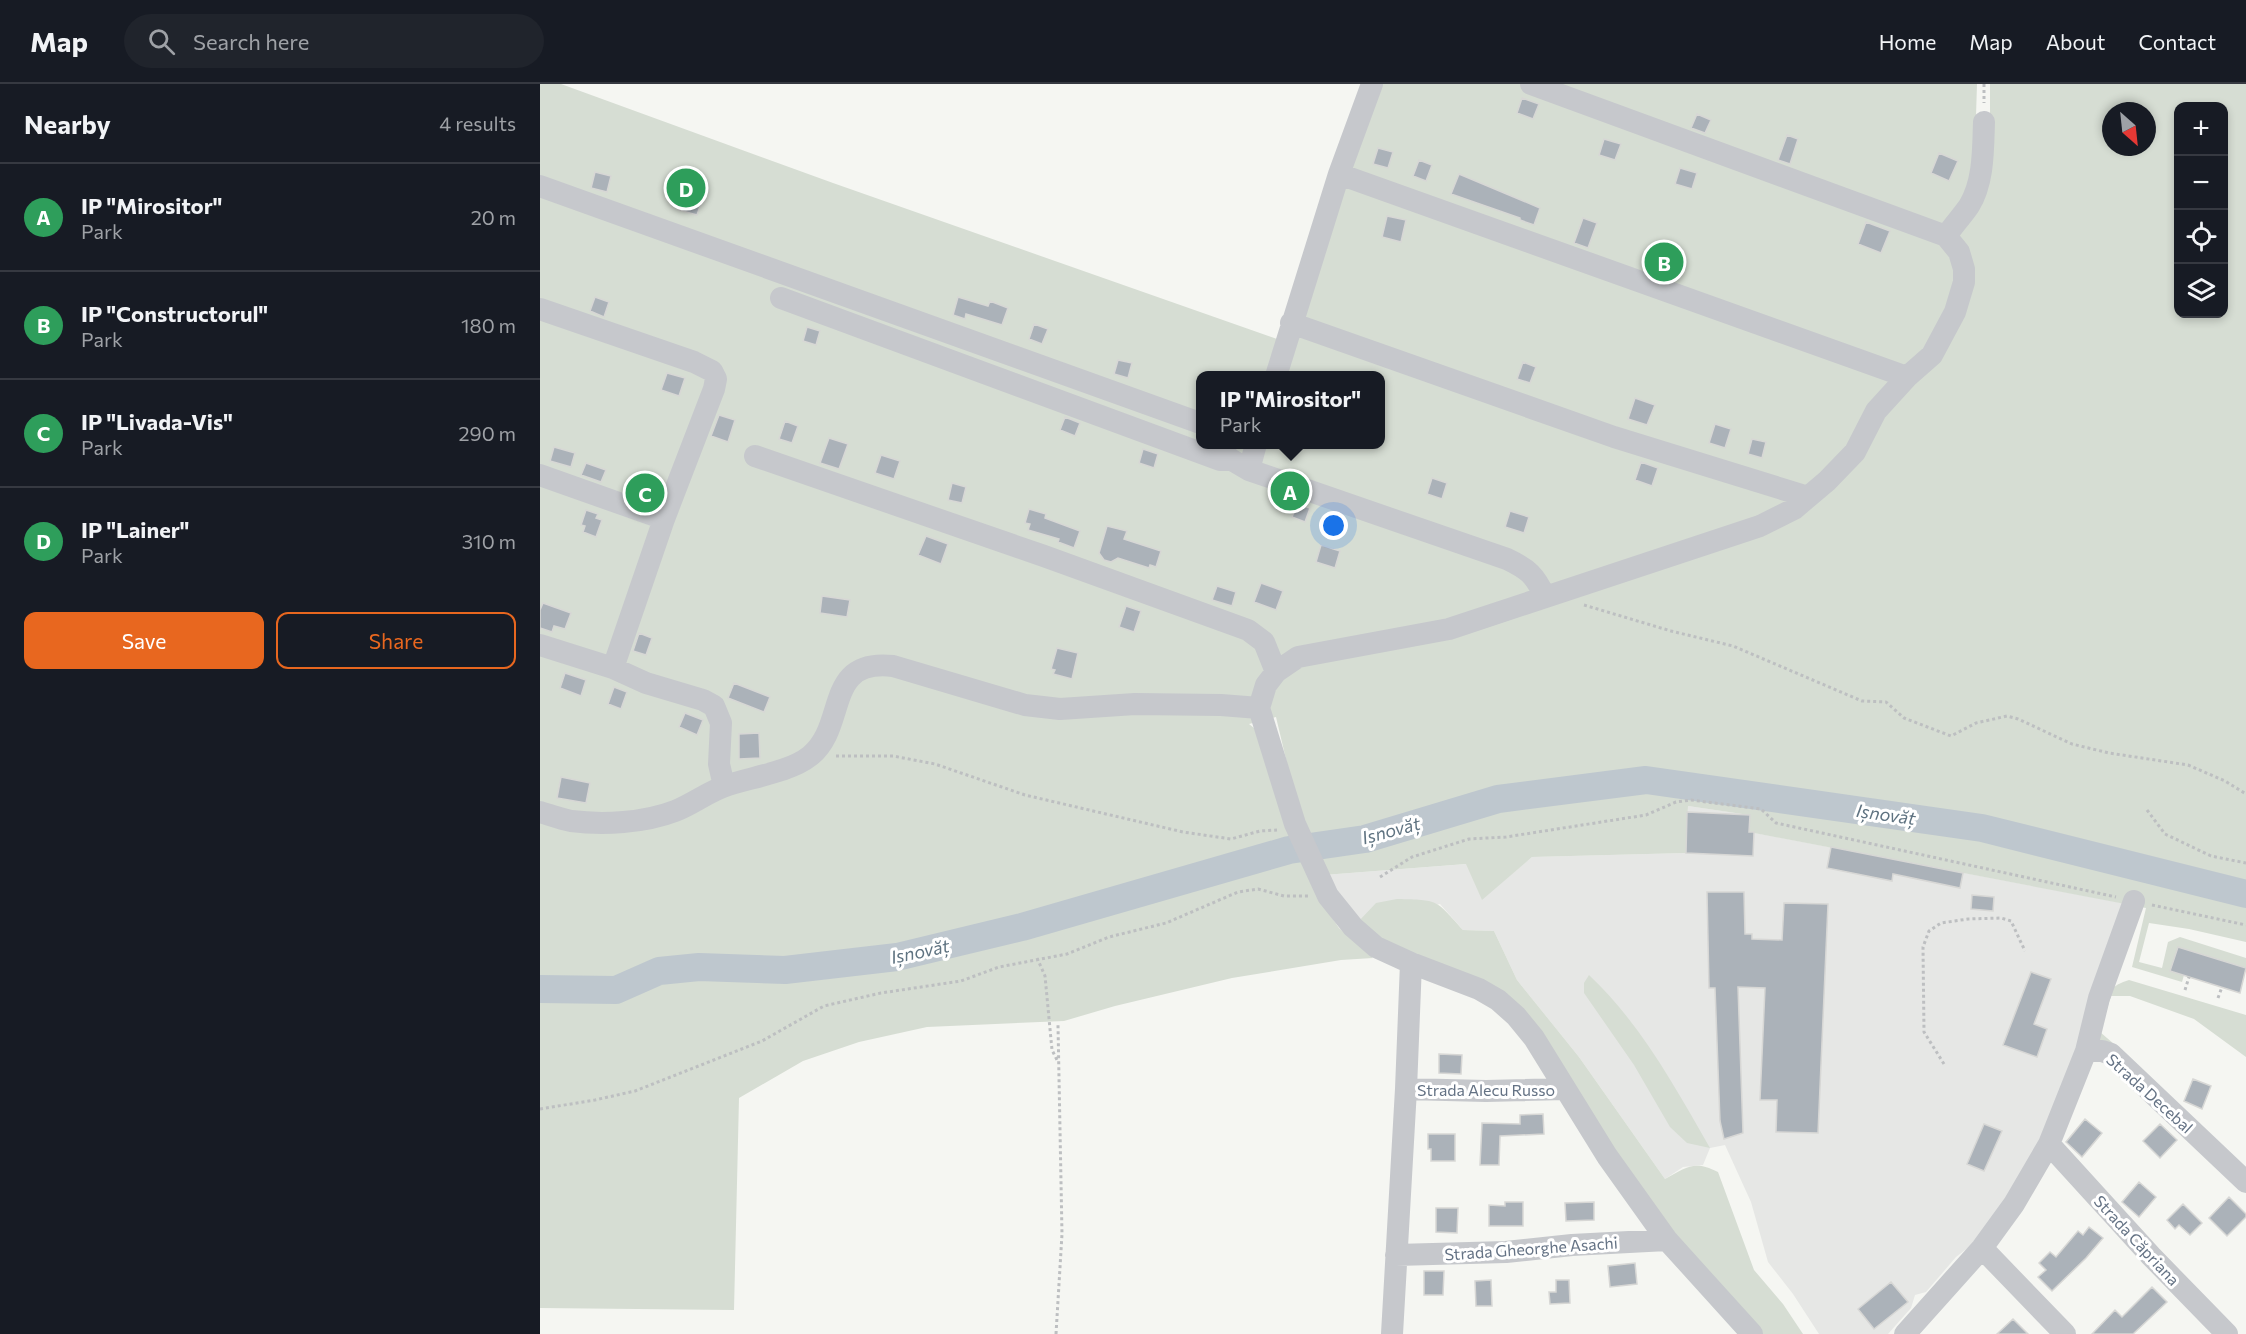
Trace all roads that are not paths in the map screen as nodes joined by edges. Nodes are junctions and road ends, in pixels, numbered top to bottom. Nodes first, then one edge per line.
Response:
1 (1372, 84) edge
2 (1531, 84) edge
3 (1984, 122) dead end
4 (1340, 174) junction
5 (540, 186) edge
6 (1946, 236) junction
7 (781, 298) dead end
8 (540, 309) edge
9 (1291, 323) junction
10 (1277, 371) edge
11 (1907, 376) junction
12 (1196, 422) edge
13 (1248, 449) edge
14 (755, 456) dead end
15 (1233, 458) edge
16 (540, 475) edge
17 (1808, 497) junction
18 (664, 519) junction
19 (1545, 597) junction
20 (540, 645) edge
21 (613, 668) junction
22 (1276, 672) junction
23 (1259, 708) junction
24 (724, 786) junction
25 (540, 812) edge
26 (2134, 901) road end
27 (1411, 963) junction
28 (2086, 1051) junction
29 (1406, 1089) junction
30 (1565, 1089) junction
31 (2049, 1144) junction
32 (2246, 1182) edge
33 (1667, 1240) junction
34 (1982, 1248) junction
35 (1396, 1256) junction
36 (1392, 1334) edge
37 (1752, 1334) edge
38 (1905, 1334) edge
39 (2065, 1334) edge
40 (2227, 1334) edge

1 - 4 street
2 - 6 street
3 - 6 street
4 - 9 street
4 - 11 street
5 - 12 street
6 - 11 street
7 - 15 street
8 - 18 street
9 - 10 street
9 - 17 street
11 - 17 street
13 - 15 street
14 - 22 street
15 - 19 street
16 - 18 street
17 - 19 street
18 - 21 street
19 - 22 street
20 - 21 street
21 - 24 street
22 - 23 street
23 - 24 street
23 - 27 street
24 - 25 street
26 - 28 street, Strada Decebal
27 - 29 street
27 - 30 street
28 - 31 street
28 - 32 street, Strada Decebal
29 - 30 street, Strada Alecu Russo
29 - 35 street
30 - 33 street
31 - 34 street
31 - 40 street, Strada Căpriana
33 - 35 street, Strada Gheorghe Asachi
33 - 37 street
34 - 38 street
34 - 39 street
35 - 36 street

